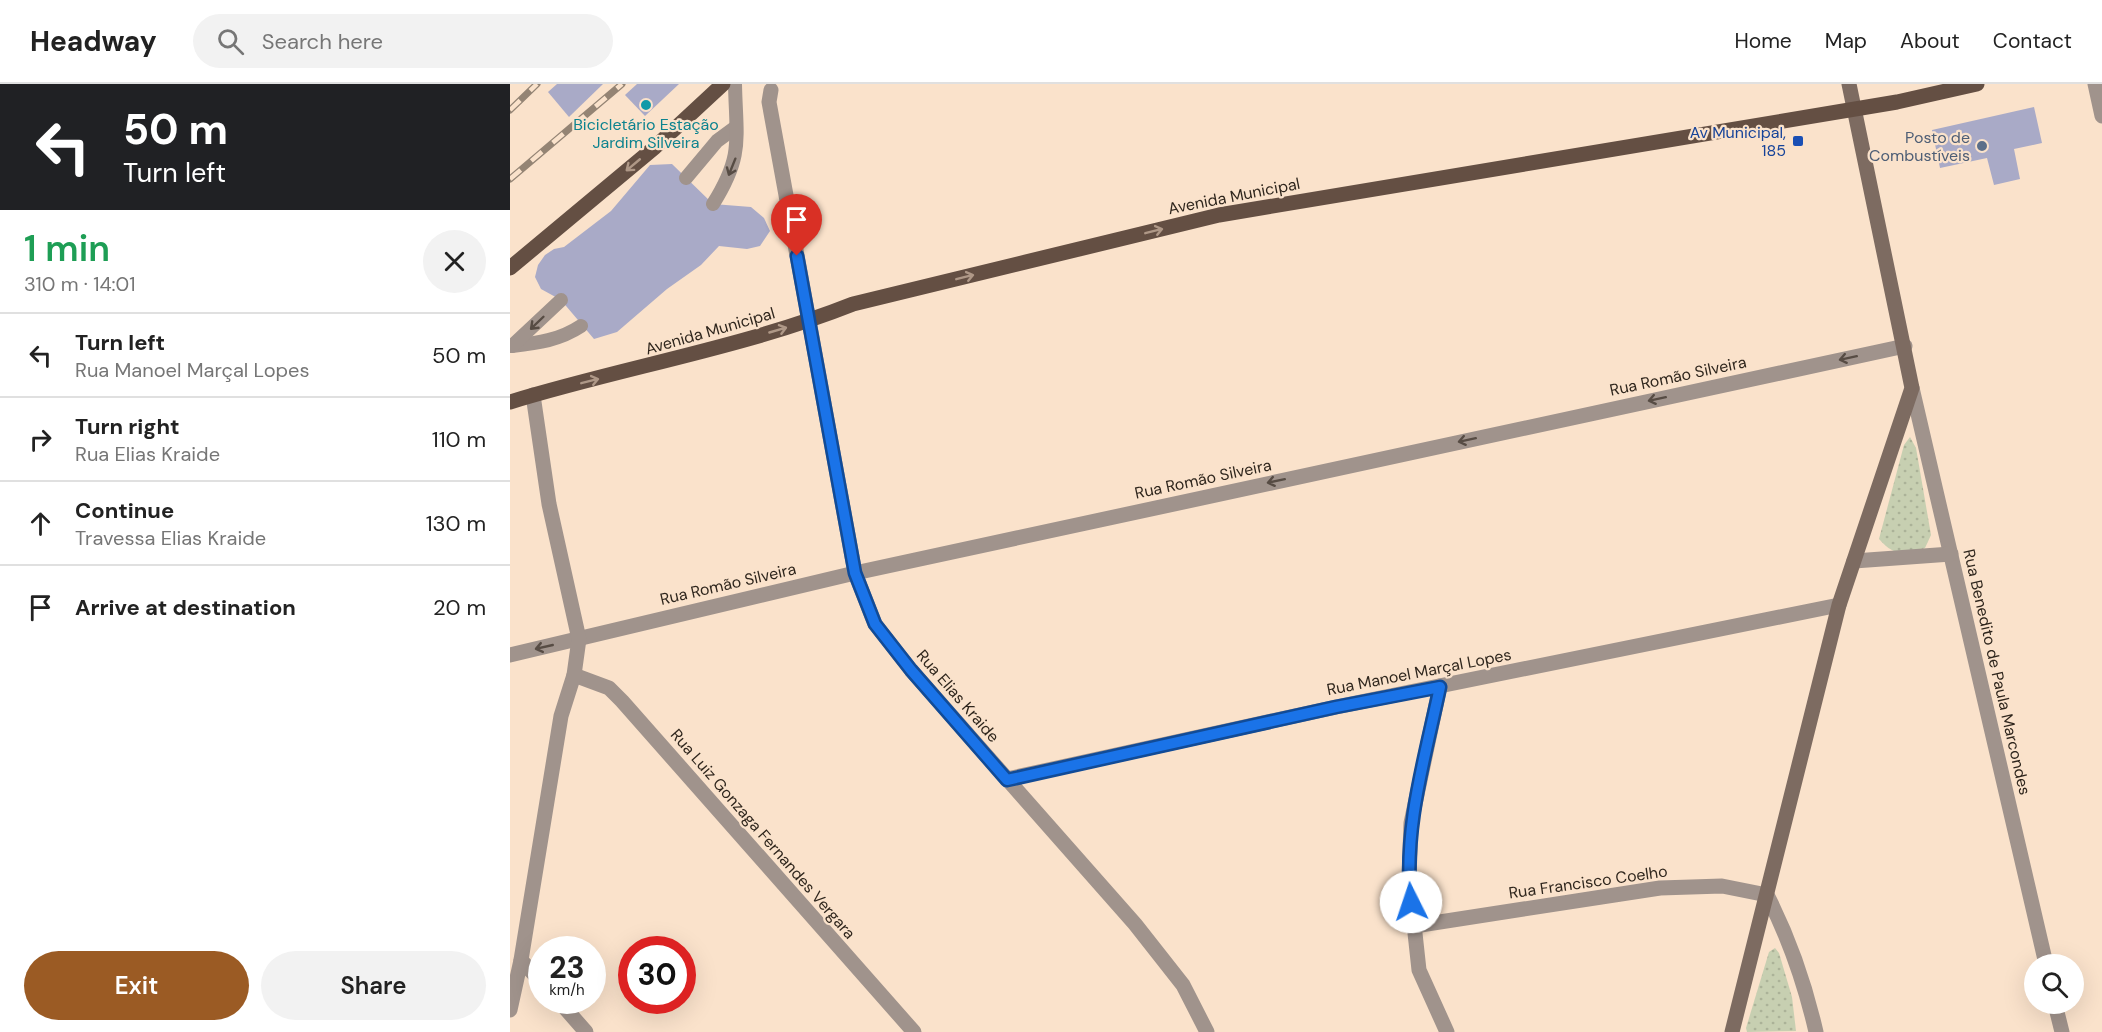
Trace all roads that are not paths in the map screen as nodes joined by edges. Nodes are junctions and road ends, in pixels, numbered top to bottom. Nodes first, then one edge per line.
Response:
1 (723, 84) edge
2 (735, 84) edge
3 (1849, 84) edge
4 (1977, 84) edge
5 (2095, 84) edge
6 (771, 90) dead end
7 (1853, 108) junction
8 (2102, 116) edge
9 (736, 127) junction
10 (686, 178) dead end
11 (713, 204) dead end
12 (510, 268) edge
13 (561, 300) dead end
14 (809, 321) junction
15 (581, 326) dead end
16 (511, 346) edge
17 (1905, 346) junction
18 (1912, 388) junction
19 (533, 395) junction
20 (510, 402) edge
21 (1951, 555) junction
22 (1854, 561) junction
23 (855, 573) junction
24 (1839, 605) junction
25 (579, 639) junction
26 (510, 655) edge
27 (574, 675) junction
28 (1440, 687) junction
29 (1007, 780) junction
30 (1767, 895) junction
31 (1414, 926) junction
32 (2044, 954) edge
33 (521, 960) junction
34 (528, 967) edge
35 (510, 1010) edge
36 (570, 1014) edge
37 (2058, 1014) edge
38 (586, 1032) edge
39 (914, 1032) edge
40 (1207, 1032) edge
41 (1448, 1032) edge
42 (1732, 1032) edge
43 (1816, 1032) edge
44 (2062, 1032) edge

1 -> 12 main road
2 - 9 lane
3 - 7 main road
4 - 7 main road, Avenida Municipal
5 - 8 street
6 - 14 street, Rua Elias Kraide
14 -> 7 main road, Avenida Municipal
7 - 17 main road
9 - 10 lane
9 -> 11 lane
13 -> 16 lane
19 -> 14 main road, Avenida Municipal
14 - 23 street, Rua Elias Kraide
15 - 16 lane
17 - 18 main road
17 -> 23 street, Rua Romão Silveira
18 - 21 street, Rua Benedito de Paula Marcondes
18 - 22 main road
19 - 20 main road, Avenida Municipal
19 - 25 street
21 - 22 street
21 - 32 street, Rua Benedito de Paula Marcondes
22 - 24 main road
23 - 25 street, Rua Romão Silveira
23 - 29 street, Rua Elias Kraide
24 - 28 street, Rua Manoel Marçal Lopes
24 - 30 main road
25 -> 26 street, Rua Romão Silveira
25 - 27 street
27 - 33 street
27 - 39 street, Rua Luiz Gonzaga Fernandes Vergara
28 - 29 street, Rua Manoel Marçal Lopes
28 - 31 street
29 - 40 street, Rua Elias Kraide
30 - 31 street, Rua Francisco Coelho
30 - 42 main road
30 - 43 street
31 - 41 street
33 - 34 street
33 - 35 street
36 - 38 street
37 - 44 street

